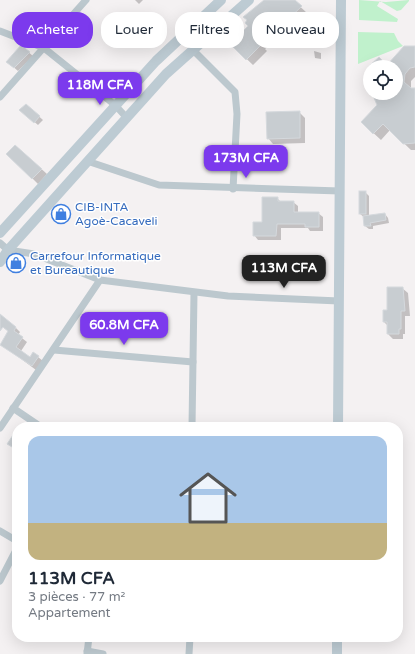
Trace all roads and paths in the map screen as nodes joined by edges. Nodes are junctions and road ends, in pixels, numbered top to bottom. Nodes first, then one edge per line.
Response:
1 (86, 0) edge
2 (221, 0) edge
3 (249, 0) edge
4 (340, 0) edge
5 (76, 12) edge
6 (0, 31) edge
7 (12, 36) edge
8 (44, 48) joint
9 (194, 51) junction
10 (0, 97) edge
11 (115, 105) junction
12 (126, 116) junction
13 (87, 161) junction
14 (233, 189) junction
15 (340, 191) junction
16 (0, 233) edge
17 (0, 243) edge
18 (8, 250) junction
19 (0, 262) edge
20 (100, 280) junction
21 (194, 293) junction
22 (339, 301) junction
23 (54, 350) junction
24 (193, 362) junction
25 (13, 408) junction
26 (34, 422) edge
27 (192, 422) edge
28 (338, 422) edge
29 (0, 428) edge
30 (0, 531) edge
31 (12, 538) edge
32 (12, 558) edge
33 (0, 581) edge
34 (88, 642) edge
35 (190, 642) edge
36 (337, 642) edge
37 (87, 653) edge
38 (102, 654) edge
39 (189, 654) edge
40 (337, 654) edge

1 - 5 street
2 - 11 main road
3 - 9 main road
4 - 15 main road
6 - 7 street
8 - 10 street
8 - 11 street
9 - 12 main road
9 - 14 street
11 - 12 street
11 - 16 main road
12 - 13 main road
13 - 14 street
13 - 18 main road
14 - 15 street
15 - 22 main road
17 - 18 street
18 - 19 main road
18 - 20 street
20 - 21 street
20 - 23 street
21 - 22 street
21 - 24 street
22 - 28 main road
23 - 24 street
23 - 25 street
24 - 27 street
25 - 26 street
25 - 29 street
30 - 31 street
32 - 33 street
34 - 37 street
35 - 39 street
36 - 40 main road
37 - 38 street

